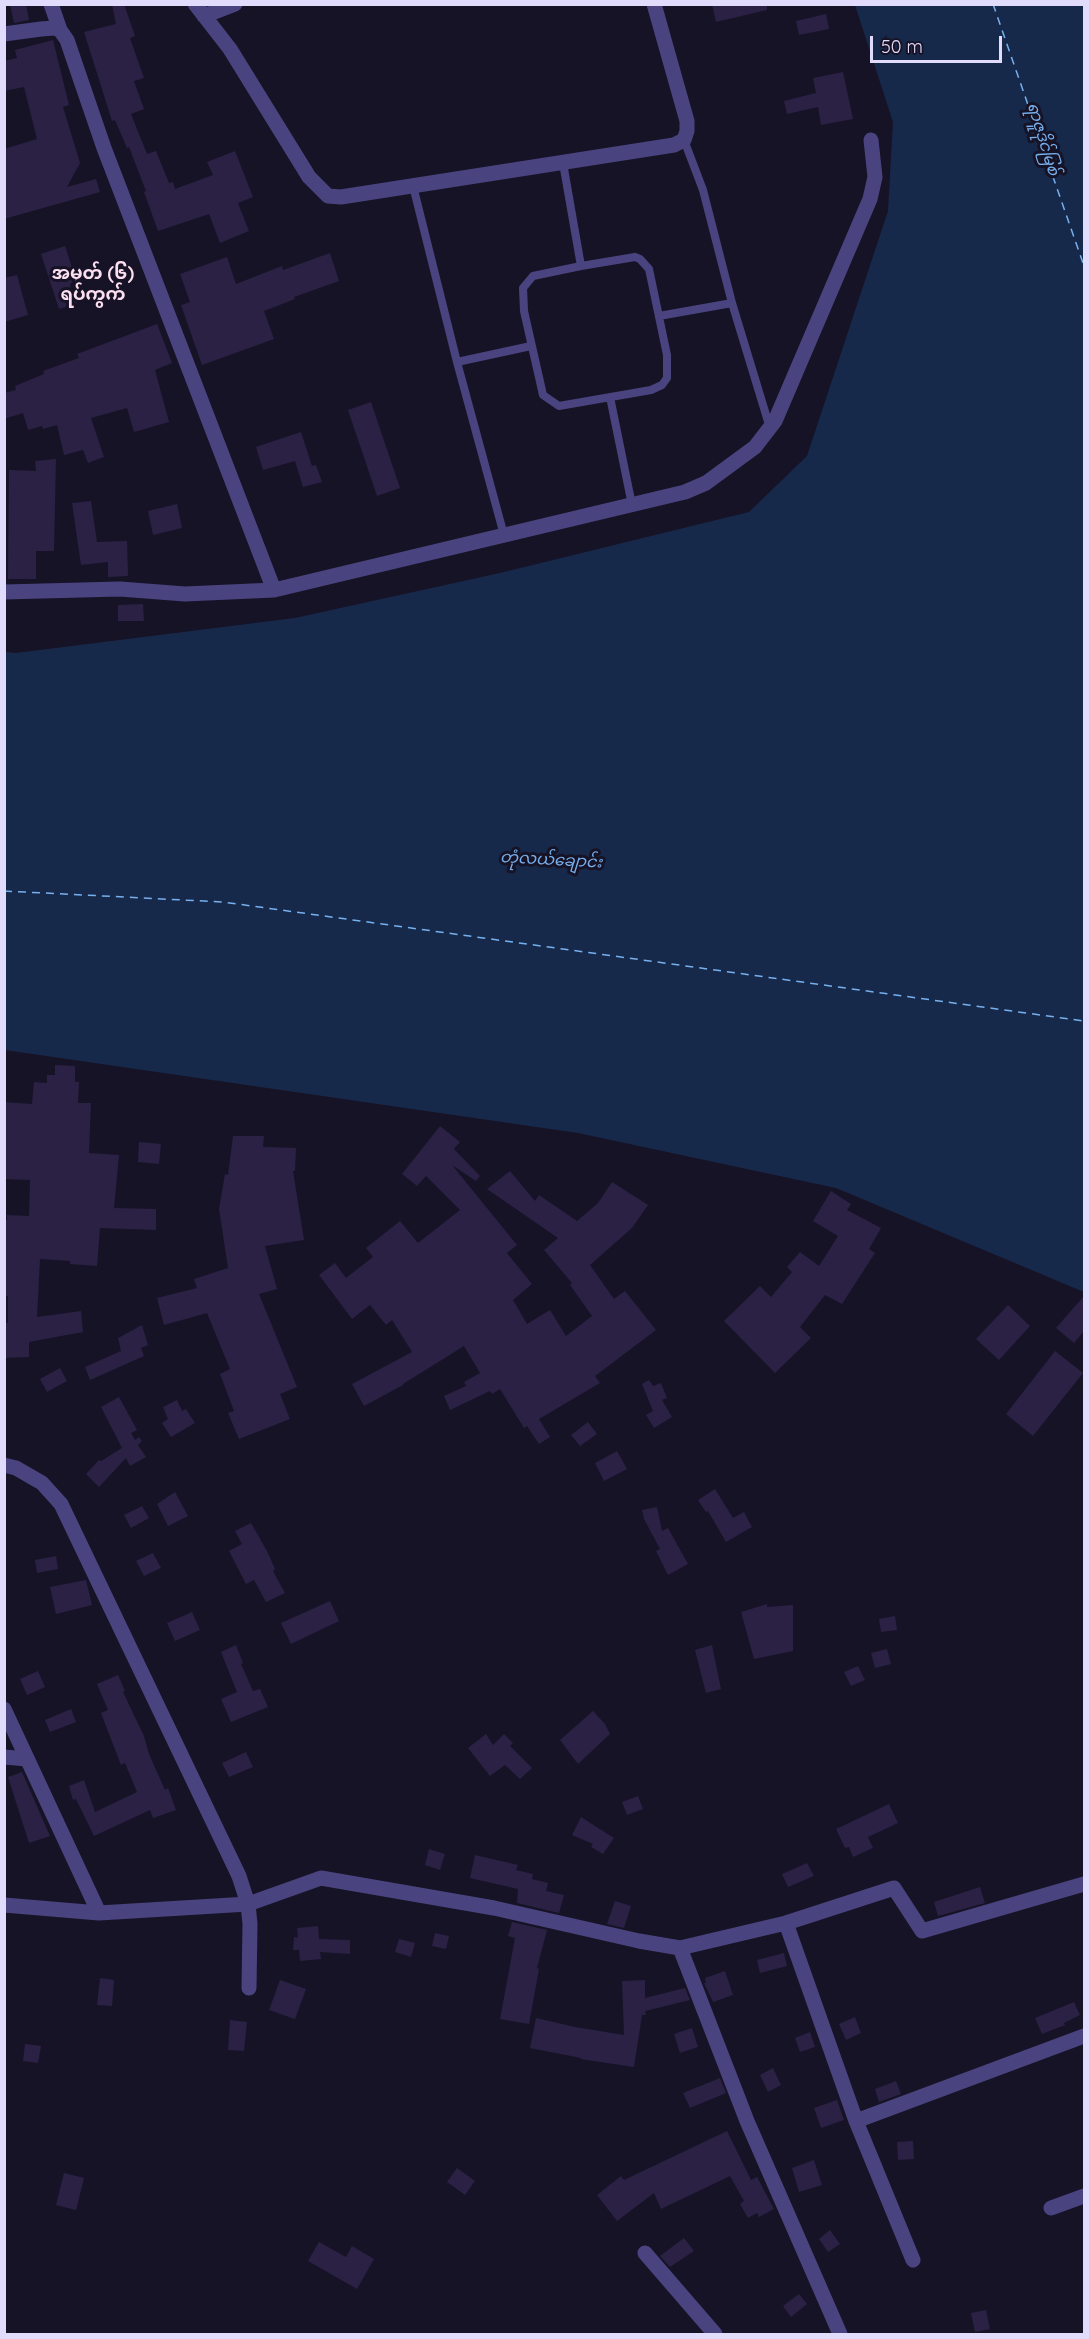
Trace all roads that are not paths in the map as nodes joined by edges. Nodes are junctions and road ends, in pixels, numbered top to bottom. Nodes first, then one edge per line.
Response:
1 (51, 4) edge
2 (235, 4) edge
3 (654, 4) edge
4 (200, 10) edge
5 (60, 30) junction
6 (4, 34) edge
7 (684, 140) junction
8 (871, 140) dead end
9 (563, 162) junction
10 (413, 186) junction
11 (581, 266) junction
12 (732, 303) junction
13 (658, 316) junction
14 (531, 346) junction
15 (457, 362) junction
16 (610, 397) junction
17 (770, 428) junction
18 (632, 505) junction
19 (504, 535) junction
20 (274, 590) junction
21 (4, 592) edge
22 (4, 1465) edge
23 (4, 1710) edge
24 (4, 1757) edge
25 (27, 1759) junction
26 (1084, 1884) edge
27 (248, 1904) junction
28 (4, 1905) edge
29 (99, 1913) junction
30 (786, 1923) junction
31 (680, 1948) junction
32 (249, 1988) dead end
33 (1084, 2036) edge
34 (856, 2121) junction
35 (1084, 2196) edge
36 (1051, 2208) dead end
37 (645, 2253) dead end
38 (913, 2260) dead end
39 (715, 2334) edge
40 (840, 2334) edge

1 - 5 street
2 - 4 street
3 - 7 street
4 - 10 street
5 - 6 street
5 - 20 street
7 - 9 street
7 - 12 lane
8 - 17 street
9 - 10 street
9 - 11 lane
10 - 15 lane
11 - 13 lane
11 - 14 lane
12 - 13 lane
12 - 17 lane
13 - 16 lane
14 - 15 lane
14 - 16 lane
15 - 19 lane
16 - 18 lane
17 - 18 street
18 - 19 street
19 - 20 street
20 - 21 street
22 - 27 street
23 - 25 street
24 - 25 street
25 - 29 street
26 - 30 street
27 - 29 street
27 - 31 street
27 - 32 street
28 - 29 street
30 - 31 street
30 - 34 street
31 - 40 street
33 - 34 street
34 - 38 street
35 - 36 street
37 - 39 street

